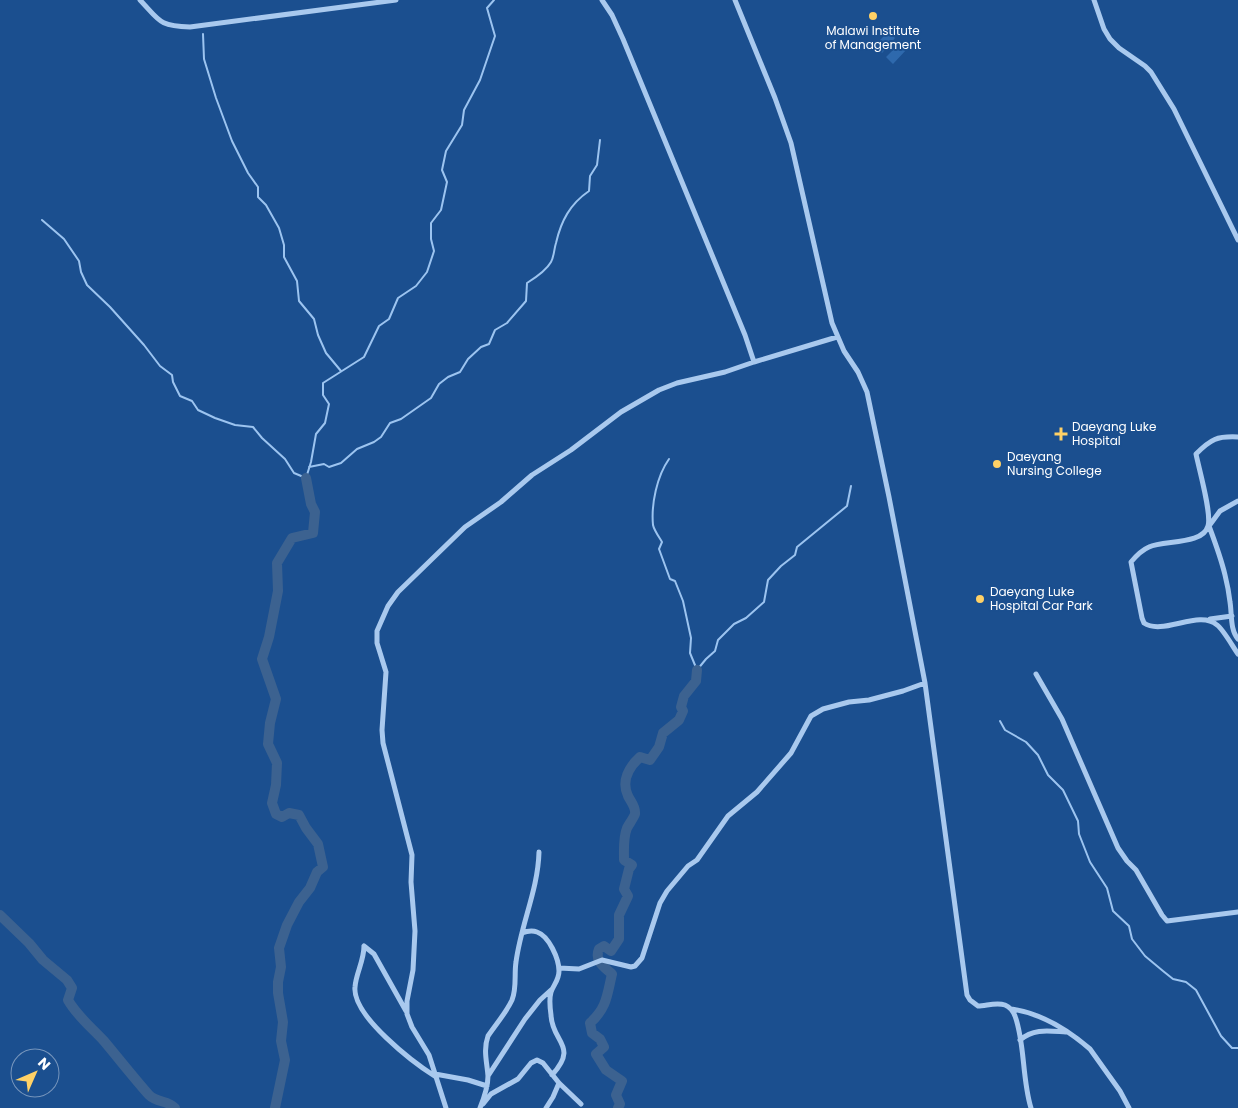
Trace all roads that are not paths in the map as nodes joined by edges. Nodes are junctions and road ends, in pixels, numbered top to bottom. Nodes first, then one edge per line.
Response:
1 (140, 0) edge
2 (396, 0) edge
3 (602, 0) edge
4 (735, 0) edge
5 (1094, 0) edge
6 (1238, 240) edge
7 (837, 337) junction
8 (754, 362) junction
9 (1238, 437) edge
10 (1238, 501) edge
11 (1208, 526) junction
12 (1232, 616) junction
13 (1207, 620) junction
14 (1221, 628) junction
15 (1236, 637) edge
16 (1238, 654) edge
17 (1036, 674) dead end
18 (925, 683) junction
19 (539, 852) dead end
20 (1238, 912) edge
21 (522, 932) junction
22 (559, 968) junction
23 (551, 990) junction
24 (1011, 1009) junction
25 (407, 1014) junction
26 (1067, 1032) junction
27 (1020, 1040) junction
28 (552, 1075) junction
29 (436, 1076) junction
30 (488, 1077) junction
31 (559, 1083) junction
32 (487, 1086) junction
33 (581, 1104) dead end
34 (481, 1107) edge
35 (446, 1108) edge
36 (546, 1108) edge
37 (1031, 1108) edge
38 (1129, 1108) edge

1 - 2 street
3 - 8 street
4 - 7 street
5 - 6 street
7 - 8 street
7 - 18 street
8 - 25 street
9 - 11 street
10 - 11 street
11 - 12 street
11 - 13 street
12 - 13 street
12 - 15 street
13 - 14 street
14 - 15 street
14 - 16 street
17 - 20 street
18 - 22 street
18 - 24 street
19 - 21 street
21 - 22 street
21 - 30 street
22 - 23 street
23 - 28 street
23 - 30 street
24 - 26 street
24 - 27 street
25 - 29 street
25 - 29 street
26 - 27 street
26 - 38 street
27 - 37 street
28 - 31 street
28 - 34 street
29 - 32 street
29 - 35 street
30 - 32 street
31 - 33 street
31 - 36 street
32 - 34 street

